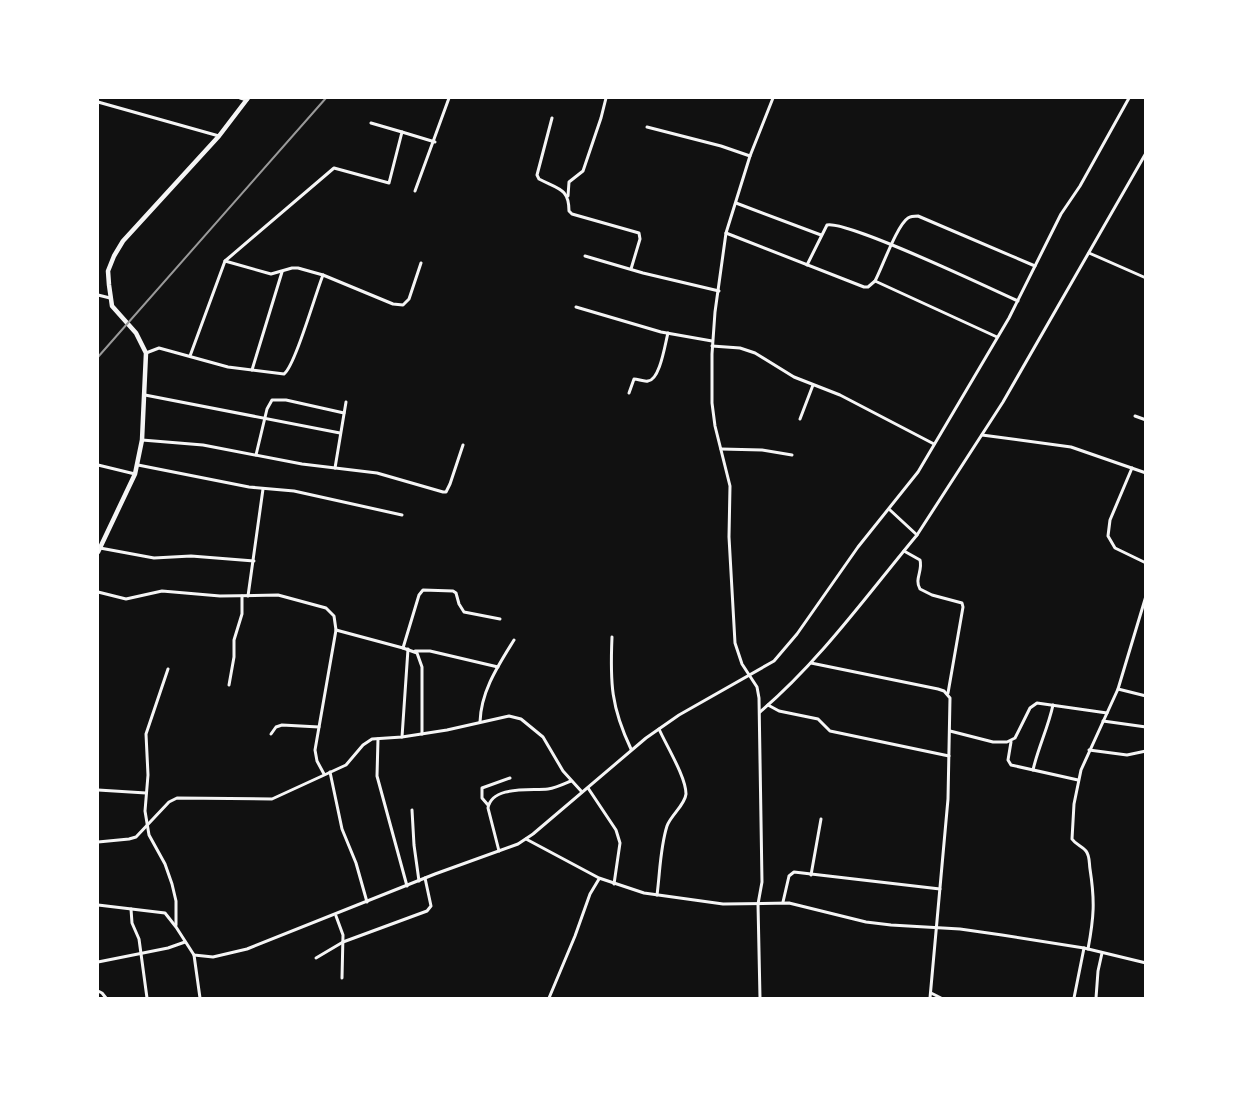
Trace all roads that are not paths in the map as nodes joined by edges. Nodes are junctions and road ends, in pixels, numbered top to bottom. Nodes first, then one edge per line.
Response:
1 (240, 98) edge
2 (449, 98) edge
3 (606, 98) edge
4 (773, 98) edge
5 (1129, 98) edge
6 (248, 99) edge
7 (98, 102) edge
8 (552, 117) dead end
9 (371, 123) dead end
10 (648, 127) dead end
11 (402, 132) junction
12 (219, 136) junction
13 (435, 142) junction
14 (1146, 153) edge
15 (750, 156) junction
16 (415, 191) dead end
17 (568, 197) junction
18 (735, 203) junction
19 (726, 233) junction
20 (821, 235) junction
21 (892, 245) junction
22 (1089, 253) junction
23 (585, 256) dead end
24 (225, 261) junction
25 (421, 264) dead end
26 (807, 266) junction
27 (1035, 266) junction
28 (631, 269) junction
29 (282, 272) junction
30 (323, 275) junction
31 (1146, 278) edge
32 (875, 281) junction
33 (719, 291) junction
34 (98, 296) edge
35 (110, 298) junction
36 (1018, 301) junction
37 (576, 307) dead end
38 (668, 333) junction
39 (998, 337) junction
40 (712, 343) junction
41 (146, 353) junction
42 (190, 356) junction
43 (252, 370) junction
44 (813, 384) junction
45 (629, 393) dead end
46 (145, 395) junction
47 (346, 402) dead end
48 (344, 413) junction
49 (1135, 416) dead end
50 (264, 418) junction
51 (800, 419) dead end
52 (1146, 420) edge
53 (340, 434) junction
54 (982, 435) junction
55 (142, 440) junction
56 (934, 444) junction
57 (463, 445) dead end
58 (721, 449) junction
59 (256, 454) junction
60 (792, 455) dead end
61 (98, 465) edge
62 (138, 465) junction
63 (335, 468) junction
64 (1132, 468) junction
65 (1146, 473) edge
66 (135, 474) junction
67 (263, 489) junction
68 (890, 510) junction
69 (402, 515) dead end
70 (917, 535) junction
71 (99, 550) edge
72 (903, 551) junction
73 (254, 561) junction
74 (1146, 563) edge
75 (98, 592) edge
76 (242, 596) junction
77 (248, 596) junction
78 (1146, 596) edge
79 (1145, 603) edge
80 (500, 619) dead end
81 (336, 630) junction
82 (612, 637) dead end
83 (514, 640) dead end
84 (403, 648) junction
85 (411, 650) junction
86 (811, 663) junction
87 (498, 667) junction
88 (168, 669) dead end
89 (750, 676) junction
90 (229, 685) dead end
91 (1118, 689) junction
92 (948, 693) junction
93 (1146, 696) edge
94 (768, 705) junction
95 (1053, 705) junction
96 (760, 712) junction
97 (1107, 713) junction
98 (1103, 721) junction
99 (480, 722) junction
100 (319, 727) junction
101 (1146, 727) edge
102 (659, 729) junction
103 (950, 731) junction
104 (271, 734) dead end
105 (422, 734) junction
106 (402, 737) junction
107 (378, 738) junction
108 (1011, 741) junction
109 (631, 749) junction
110 (1089, 750) junction
111 (1146, 751) edge
112 (949, 756) junction
113 (1033, 770) junction
114 (330, 772) junction
115 (324, 774) junction
116 (510, 778) dead end
117 (1078, 780) junction
118 (571, 781) junction
119 (588, 787) junction
120 (98, 790) edge
121 (582, 792) junction
122 (146, 793) junction
123 (488, 805) junction
124 (412, 810) dead end
125 (821, 819) dead end
126 (147, 827) junction
127 (526, 839) junction
128 (98, 842) edge
129 (499, 851) junction
130 (811, 874) junction
131 (425, 878) junction
132 (599, 878) junction
133 (419, 880) junction
134 (614, 884) junction
135 (407, 886) junction
136 (940, 889) junction
137 (657, 896) junction
138 (367, 902) junction
139 (783, 902) junction
140 (758, 903) junction
141 (98, 905) edge
142 (131, 909) junction
143 (335, 915) junction
144 (176, 927) junction
145 (936, 927) junction
146 (184, 942) junction
147 (343, 942) junction
148 (1086, 948) junction
149 (140, 953) junction
150 (1102, 953) junction
151 (194, 956) junction
152 (316, 958) dead end
153 (98, 962) edge
154 (1146, 963) edge
155 (342, 978) dead end
156 (98, 991) edge
157 (931, 993) junction
158 (106, 999) edge
159 (147, 999) edge
160 (200, 999) edge
161 (549, 999) edge
162 (760, 999) edge
163 (930, 999) edge
164 (941, 999) edge
165 (1074, 999) edge
166 (1096, 999) edge

1 - 6 street
2 - 13 street
3 - 17 street
4 - 15 street
5 - 27 street
6 - 12 main road
7 - 12 street
8 - 17 street
9 - 11 street
10 - 15 street
11 - 13 street
11 - 24 street
12 - 35 main road
13 - 16 street
14 - 22 street
15 - 18 street
17 - 28 street
18 - 19 street
18 - 20 street
19 - 26 street
19 - 33 street
20 - 21 street
20 - 26 street
21 - 27 street
21 - 32 street
21 - 36 street
22 - 31 street
22 - 54 street
23 - 28 street
24 - 29 street
24 - 42 street
25 - 30 street
26 - 32 street
27 - 36 street
28 - 33 street
29 - 30 street
29 - 43 street
30 - 43 street
32 - 39 street
33 - 40 street
34 - 35 street
35 - 41 main road
36 - 39 street
37 - 38 street
38 - 40 street
38 - 45 street
39 - 56 street
40 - 44 street
40 - 58 street
41 - 42 street
41 - 46 main road
42 - 43 street
44 - 51 street
44 - 56 street
46 - 50 street
46 - 55 main road
47 - 48 street
48 - 50 street
48 - 53 street
49 - 52 street
50 - 53 street
50 - 59 street
53 - 63 street
54 - 64 street
54 - 70 street
55 - 59 street
55 - 62 main road
56 - 68 street
57 - 63 street
58 - 60 street
58 - 89 street
59 - 63 street
61 - 66 street
62 - 66 main road
62 - 67 street
64 - 65 street
64 - 74 street
66 - 71 main road
67 - 69 street
67 - 73 street
68 - 70 street
68 - 89 street
70 - 72 street
71 - 73 street
72 - 86 street
72 - 92 street
73 - 77 street
75 - 76 street
76 - 77 street
76 - 90 street
77 - 81 street
78 - 79 street
79 - 91 street
80 - 84 street
81 - 84 street
81 - 100 street
82 - 109 street
83 - 87 street
84 - 85 street
85 - 87 street
85 - 105 street
85 - 106 street
86 - 92 street
86 - 94 street
87 - 99 street
88 - 122 street
89 - 96 street
89 - 102 street
91 - 93 street
91 - 97 street
92 - 103 street
94 - 96 street
94 - 112 street
95 - 97 street
95 - 108 street
95 - 113 street
96 - 140 street
97 - 98 street
98 - 101 street
98 - 110 street
99 - 105 street
99 - 118 street
100 - 104 street
100 - 115 street
102 - 109 street
102 - 137 street
103 - 108 street
103 - 112 street
105 - 106 street
106 - 107 street
107 - 114 street
107 - 135 street
108 - 113 street
109 - 119 street
110 - 111 street
110 - 117 street
112 - 136 street
113 - 117 street
114 - 115 street
114 - 138 street
115 - 126 street
116 - 123 street
117 - 148 street
118 - 121 street
118 - 123 street
119 - 121 street
119 - 134 street
120 - 122 street
121 - 127 street
122 - 126 street
123 - 129 street
124 - 133 street
125 - 130 street
126 - 128 street
126 - 144 street
127 - 129 street
127 - 132 street
129 - 131 street
130 - 136 street
130 - 139 street
131 - 133 street
131 - 147 street
132 - 134 street
132 - 161 street
133 - 135 street
134 - 137 street
135 - 138 street
136 - 145 street
137 - 140 street
138 - 143 street
139 - 140 street
139 - 145 street
140 - 162 street
141 - 142 street
142 - 144 street
142 - 149 street
143 - 147 street
143 - 151 street
144 - 146 street
145 - 148 street
145 - 157 street
146 - 149 street
146 - 151 street
147 - 152 street
147 - 155 street
148 - 150 street
148 - 165 street
149 - 153 street
149 - 159 street
150 - 154 street
150 - 166 street
151 - 160 street
156 - 158 street
157 - 163 street
157 - 164 street

